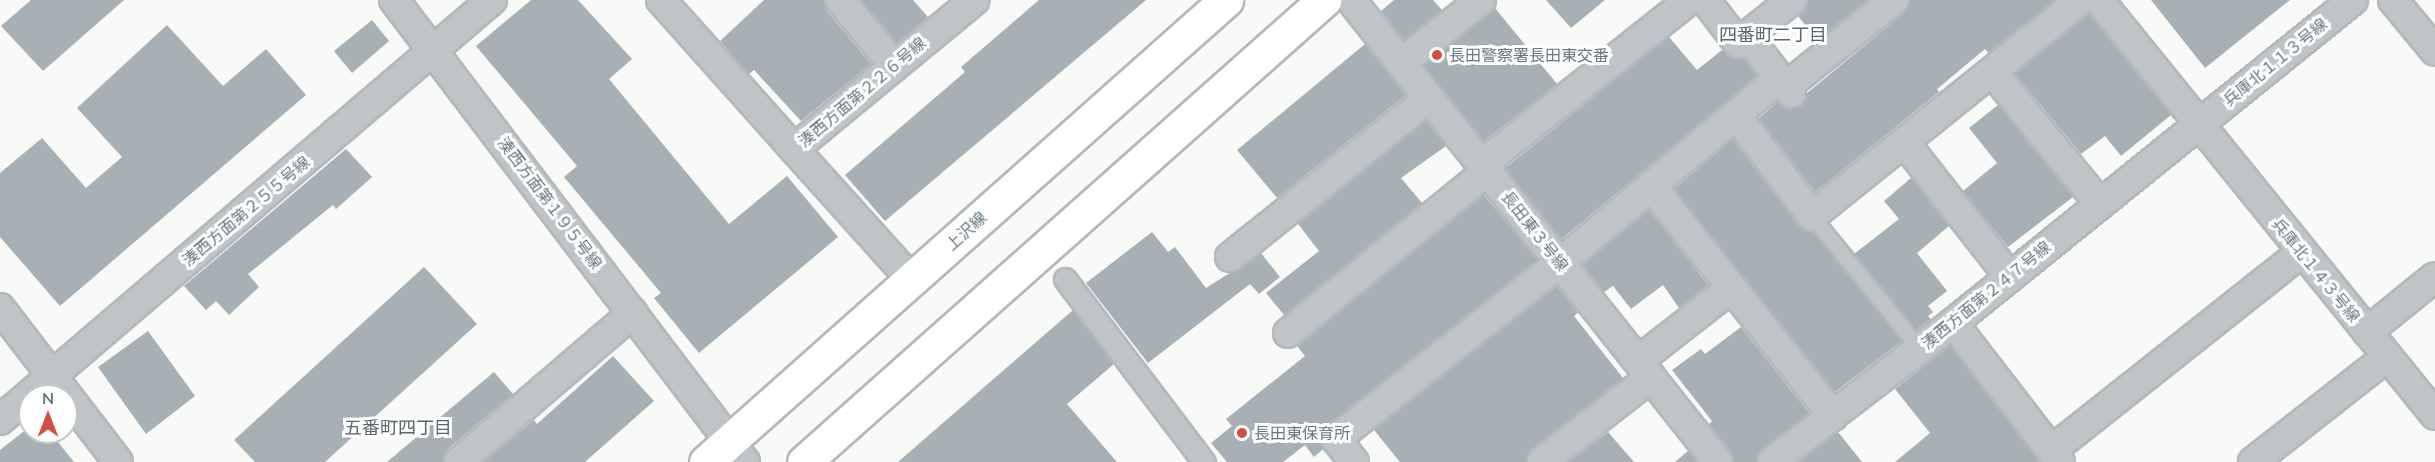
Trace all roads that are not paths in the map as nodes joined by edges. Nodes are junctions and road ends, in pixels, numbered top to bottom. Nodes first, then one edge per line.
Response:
1 (394, 0) edge
2 (492, 0) edge
3 (660, 0) edge
4 (840, 0) edge
5 (975, 0) edge
6 (1226, 0) edge
7 (1324, 0) edge
8 (1351, 0) edge
9 (1481, 0) edge
10 (1689, 0) edge
11 (1705, 0) edge
12 (1791, 0) edge
13 (1894, 0) edge
14 (2081, 0) edge
15 (2099, 0) edge
16 (2393, 0) edge
17 (2350, 1) edge
18 (1747, 36) junction
19 (434, 51) junction
20 (2435, 51) edge
21 (1401, 63) junction
22 (893, 64) junction
23 (1992, 72) junction
24 (1786, 86) junction
25 (1430, 98) junction
26 (1736, 115) junction
27 (2198, 125) junction
28 (1904, 142) junction
29 (794, 149) junction
30 (1485, 168) junction
31 (1652, 187) junction
32 (2100, 204) junction
33 (1812, 216) junction
34 (2301, 253) junction
35 (1230, 257) dead end
36 (1560, 263) junction
37 (2010, 276) junction
38 (2435, 277) edge
39 (1065, 279) dead end
40 (912, 280) junction
41 (1730, 289) junction
42 (0, 308) edge
43 (633, 313) junction
44 (1953, 323) junction
45 (2367, 332) junction
46 (1288, 333) dead end
47 (1920, 349) junction
48 (2387, 357) junction
49 (1644, 369) junction
50 (51, 377) junction
51 (2435, 415) edge
52 (1833, 416) junction
53 (0, 420) edge
54 (726, 455) edge
55 (2055, 457) edge
56 (118, 462) edge
57 (459, 462) edge
58 (804, 462) edge
59 (1204, 462) edge
60 (1354, 462) edge
61 (1542, 462) edge
62 (1718, 462) edge
63 (1772, 462) edge
64 (2253, 462) edge

1 - 19 street, 湊西方面第１９５号線
2 - 19 street, 湊西方面第２５５号線
3 - 29 street, 湊西方面第２２６号線
4 - 22 street
5 - 22 street, 湊西方面第２２６号線
6 - 40 main road, 上沢線
7 - 58 main road
8 - 21 street, 長田東３号線
9 - 21 street
10 - 30 street
11 - 18 street
12 - 18 street
13 - 24 street
14 - 23 street
15 - 27 street, 兵庫北１４３号線
16 - 20 street
17 - 27 street, 兵庫北１１３号線
18 - 24 street
19 - 43 street, 湊西方面第１９５号線
19 - 50 street, 湊西方面第２５５号線
21 - 25 street, 長田東３号線
22 - 29 street, 湊西方面第２２６号線
23 - 28 street
23 - 32 street
24 - 26 street
25 - 30 street, 長田東３号線
25 - 35 street
26 - 31 street
26 - 33 street
27 - 32 street, 湊西方面第２４７号線
27 - 34 street, 兵庫北１４３号線
28 - 33 street
28 - 37 street
29 - 40 street
30 - 36 street, 長田東３号線
30 - 46 street
31 - 36 street
31 - 41 street
32 - 37 street, 湊西方面第２４７号線
33 - 47 lane
34 - 45 street, 兵庫北１４３号線
34 - 55 street
36 - 49 street, 長田東３号線
36 - 60 street
37 - 44 street, 湊西方面第２４７号線
38 - 45 street
39 - 59 street
40 - 54 main road, 上沢線
41 - 49 street
41 - 52 street
42 - 50 street
43 - 54 street, 湊西方面第１９５号線
43 - 57 street
44 - 47 street, 湊西方面第２４７号線
44 - 55 street
45 - 48 street, 兵庫北１４３号線
47 - 52 street, 湊西方面第２４７号線
48 - 51 street, 兵庫北１４３号線
48 - 64 street
49 - 61 street
49 - 62 street, 長田東３号線
50 - 53 street, 湊西方面第２５５号線
50 - 56 street
52 - 63 street, 湊西方面第２４７号線

